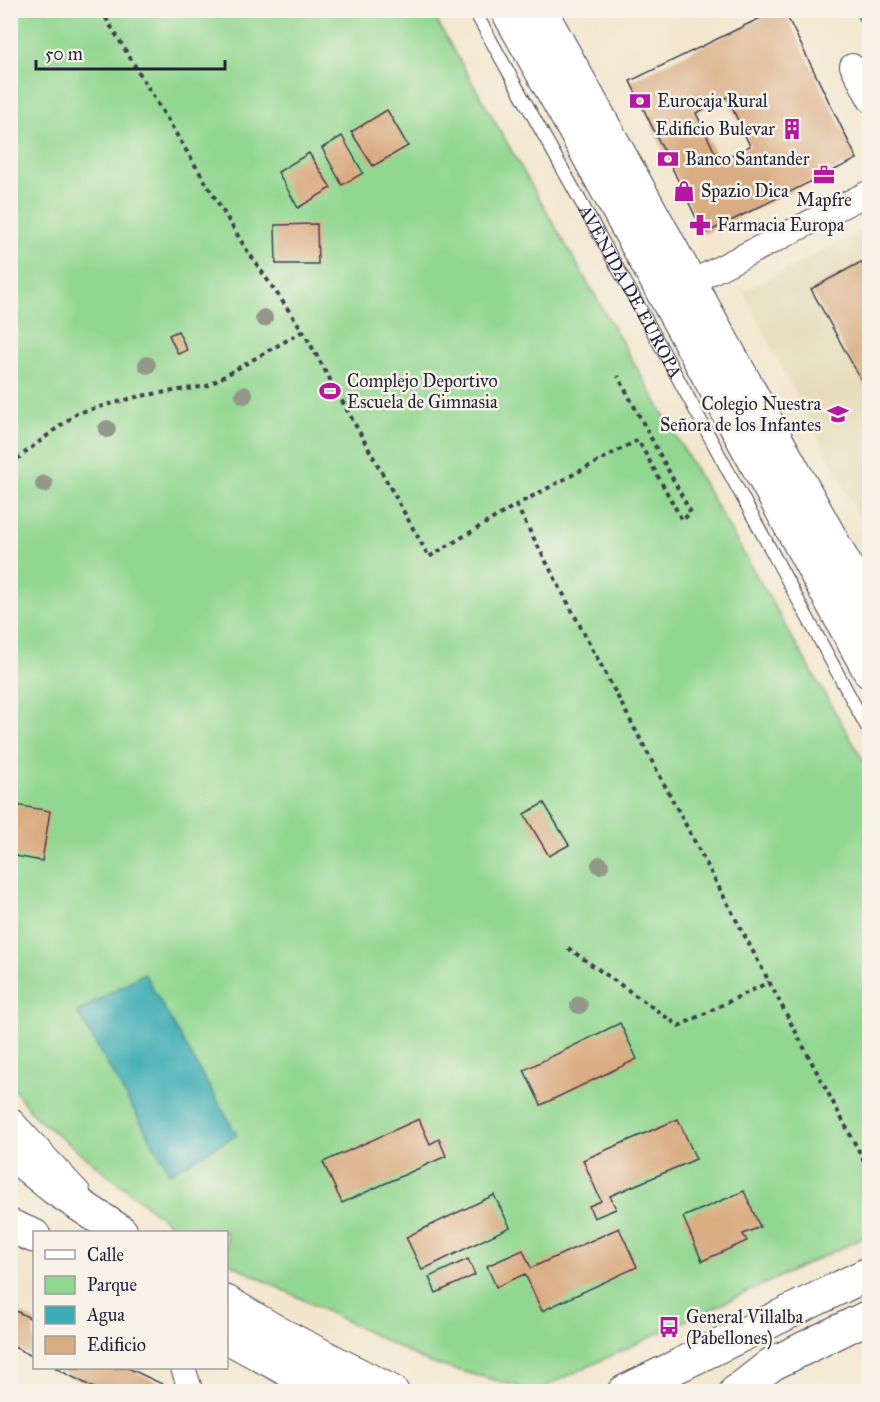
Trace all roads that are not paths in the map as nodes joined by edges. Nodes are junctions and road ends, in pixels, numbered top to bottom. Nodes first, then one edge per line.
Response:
1 (474, 10) edge
2 (507, 10) edge
3 (540, 10) edge
4 (852, 66) dead end
5 (870, 100) edge
6 (870, 192) edge
7 (690, 283) junction
8 (870, 610) edge
9 (870, 672) edge
10 (870, 733) edge
11 (10, 1119) edge
12 (10, 1152) edge
13 (111, 1225) edge
14 (10, 1226) edge
15 (33, 1236) edge
16 (870, 1273) edge
17 (228, 1303) edge
18 (870, 1316) edge
19 (228, 1337) edge
20 (183, 1369) edge
21 (191, 1392) edge
22 (328, 1392) edge
23 (392, 1392) edge
24 (624, 1392) edge
25 (736, 1392) edge

1 - 10 lane, AVENIDA DE EUROPA
2 - 9 main road, AVENIDA DE EUROPA
3 - 7 main road
4 - 5 street
6 - 7 street
7 - 8 main road
11 - 13 street
12 - 13 main road
14 - 15 main road
16 - 24 main road
17 - 23 main road
18 - 25 main road
19 - 22 main road
20 - 21 street

